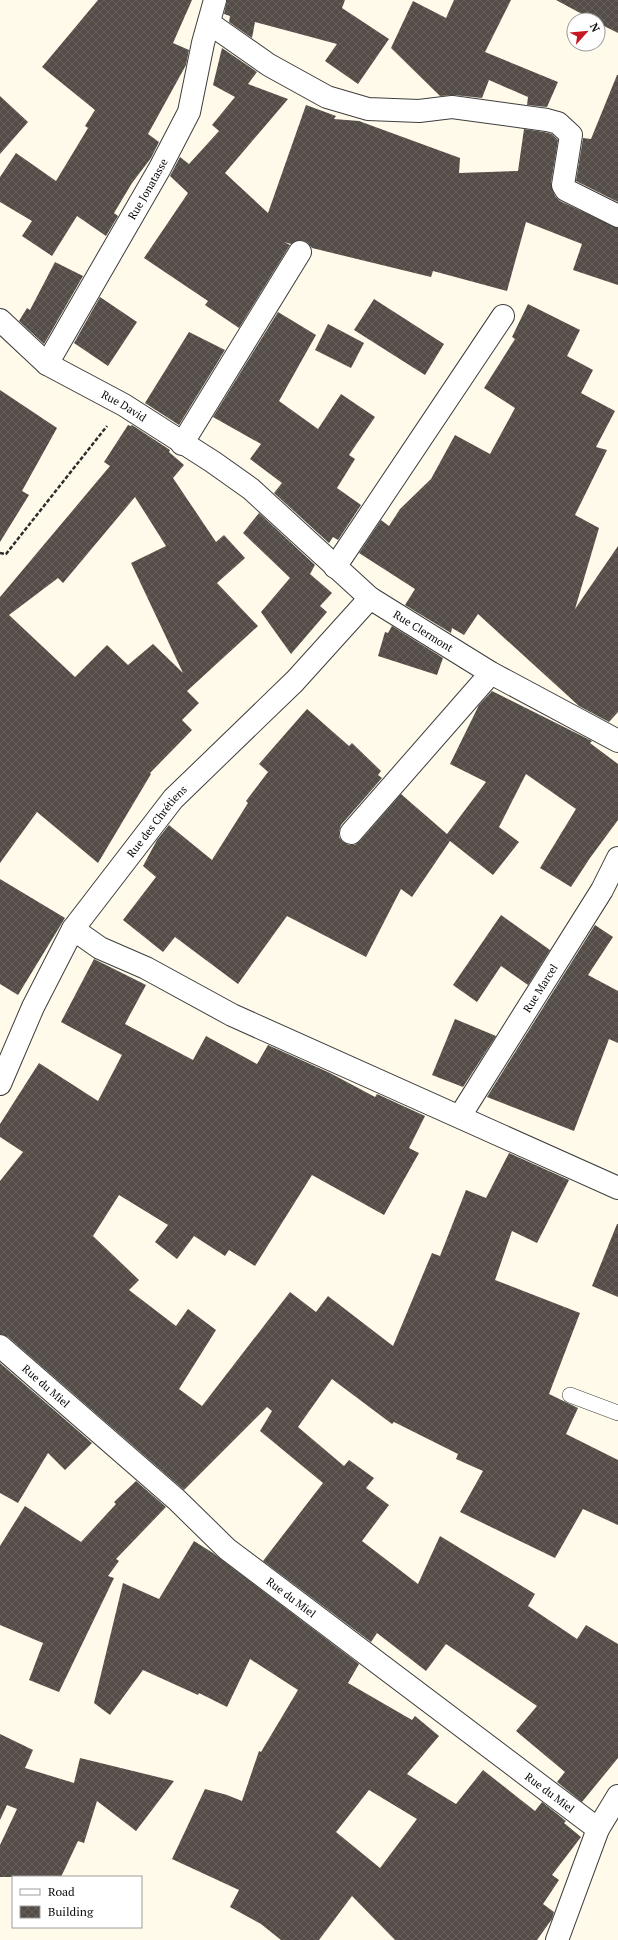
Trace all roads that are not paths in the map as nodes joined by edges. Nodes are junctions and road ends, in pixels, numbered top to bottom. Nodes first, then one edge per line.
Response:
1 (215, 0) edge
2 (209, 23) junction
3 (618, 216) edge
4 (300, 252) dead end
5 (503, 316) dead end
6 (0, 320) edge
7 (47, 364) junction
8 (182, 444) junction
9 (251, 489) joint
10 (335, 567) junction
11 (370, 598) junction
12 (491, 673) junction
13 (618, 741) edge
14 (351, 833) dead end
15 (618, 858) edge
16 (610, 894) edge
17 (73, 929) junction
18 (0, 1084) edge
19 (460, 1116) junction
20 (618, 1188) edge
21 (0, 1346) edge
22 (570, 1395) dead end
23 (618, 1413) edge
24 (618, 1796) edge
25 (598, 1829) junction
26 (557, 1940) edge

1 - 2 street, Rue Jonatasse
2 - 3 street
2 - 7 street, Rue Jonatasse
4 - 8 street
5 - 10 street
6 - 7 street, Rue David
7 - 8 street, Rue David
8 - 9 street, Rue David
9 - 10 street, Rue Clermont
10 - 11 street, Rue Clermont
11 - 12 street, Rue Clermont
11 - 17 street, Rue des Chrétiens
12 - 13 street, Rue Clermont
12 - 14 street
15 - 16 street, Rue Marcel
16 - 19 street, Rue Marcel
17 - 18 street, Rue des Chrétiens
17 - 19 street
19 - 20 street
21 - 25 street, Rue du Miel
22 - 23 lane
24 - 25 street
25 - 26 street

